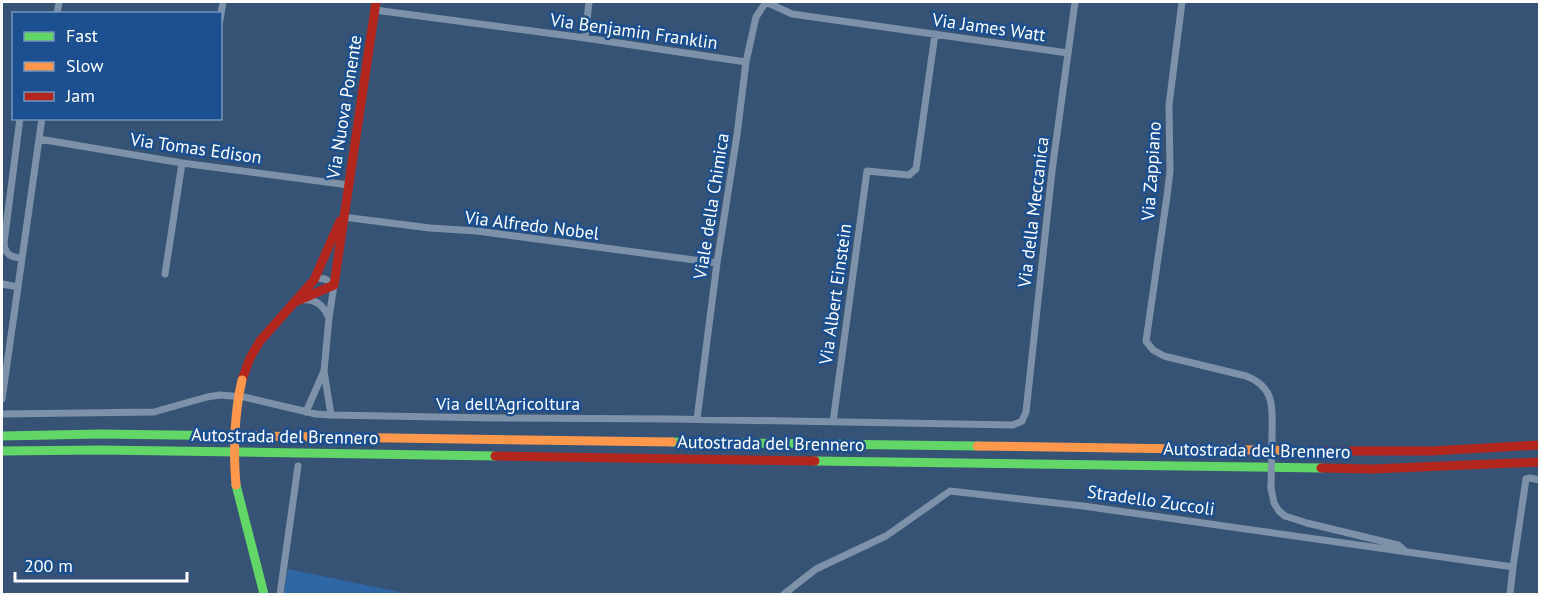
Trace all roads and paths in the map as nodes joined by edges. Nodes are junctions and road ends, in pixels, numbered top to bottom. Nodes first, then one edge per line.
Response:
1 (589, 2) edge
2 (766, 2) edge
3 (1075, 2) edge
4 (1182, 2) edge
5 (376, 6) edge
6 (935, 34) junction
7 (585, 38) junction
8 (1068, 53) junction
9 (746, 62) junction
10 (20, 120) edge
11 (42, 120) edge
12 (39, 139) junction
13 (182, 163) junction
14 (349, 185) junction
15 (343, 218) junction
16 (326, 256) junction
17 (338, 256) junction
18 (21, 258) junction
19 (717, 263) junction
20 (165, 274) dead end
21 (315, 278) junction
22 (2, 284) edge
23 (334, 285) junction
24 (18, 287) junction
25 (297, 301) junction
26 (329, 318) junction
27 (324, 371) junction
28 (2, 399) edge
29 (306, 412) junction
30 (2, 414) edge
31 (331, 415) junction
32 (697, 419) junction
33 (833, 422) junction
34 (1018, 423) joint
35 (2, 436) edge
36 (1539, 445) edge
37 (2, 451) edge
38 (1539, 462) edge
39 (298, 466) dead end
40 (1539, 480) edge
41 (1406, 552) junction
42 (1513, 567) junction
43 (264, 594) edge
44 (280, 594) edge
45 (784, 594) edge
46 (1510, 594) edge

1 - 7 street
2 - 6 street, Via James Watt
2 - 9 street, Viale della Chimica
3 - 8 street, Via della Meccanica
4 - 41 street, Via Zappiano, bridge
5 - 7 street, Via Benjamin Franklin
5 - 14 main road, Via Nuova Ponente
6 - 8 street, Via James Watt
6 - 33 street, Via Albert Einstein
7 - 9 street, Via Benjamin Franklin
8 - 34 street, Via della Meccanica
9 - 19 street, Viale della Chimica
10 - 18 street
11 - 12 street
12 - 13 street, Via Tomas Edison
12 - 18 street
13 - 14 street, Via Tomas Edison
13 - 20 street
14 - 15 main road, Via Nuova Ponente
15 - 16 main road, Via Nuova Ponente
15 - 17 main road, Via Nuova Ponente
15 - 19 street, Via Alfredo Nobel
16 - 17 street
16 - 21 main road, Via Nuova Ponente
17 - 23 main road, Via Nuova Ponente
18 - 24 street
19 - 32 street, Viale della Chimica
21 - 23 street
21 - 25 main road, Via Nuova Ponente
22 - 24 street
23 - 25 main road
23 - 26 street, Via Nuova Ponente
24 - 28 street
25 - 26 street
25 - 43 main road, Via Nuova Ponente, bridge
26 - 27 street, Via Nuova Ponente
27 - 29 street
27 - 31 street
29 - 30 street, Via dell'Agricoltura
29 - 31 street, Via dell'Agricoltura
31 - 32 street, Via dell'Agricoltura
32 - 33 street, Via dell'Agricoltura
33 - 34 street, Via dell'Agricoltura
35 - 36 main road, Autostrada del Brennero
37 - 38 main road, Autostrada del Brennero
39 - 44 street
40 - 42 street
41 - 42 street, Stradello Zuccoli
41 - 45 street, Stradello Zuccoli
42 - 46 street

